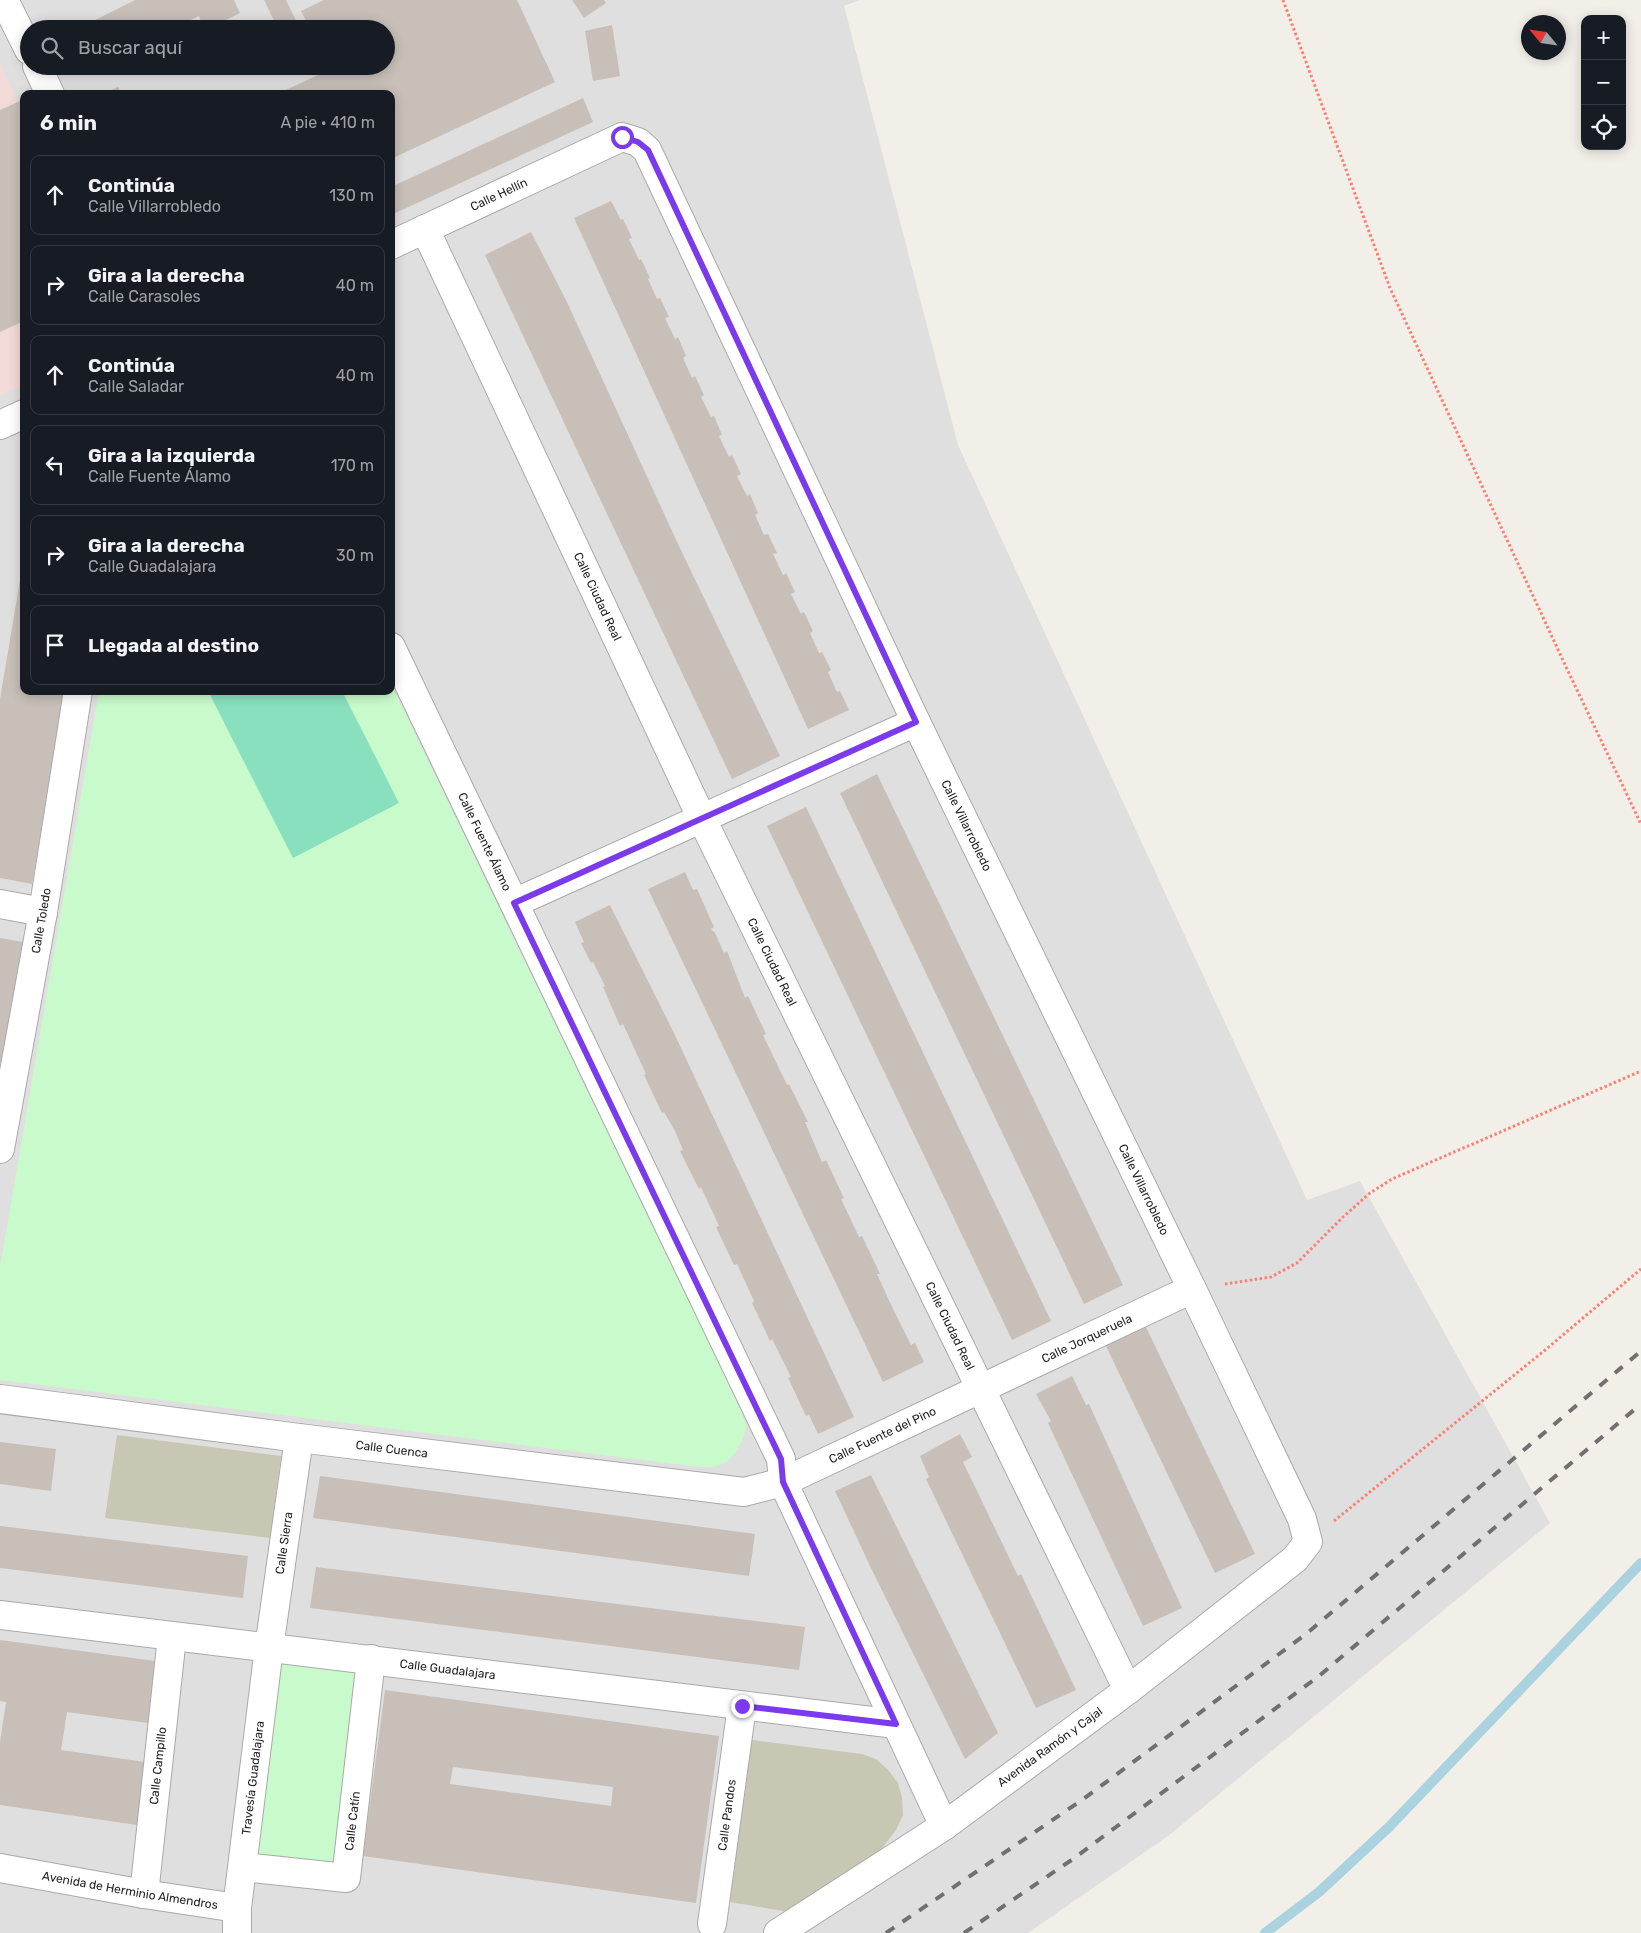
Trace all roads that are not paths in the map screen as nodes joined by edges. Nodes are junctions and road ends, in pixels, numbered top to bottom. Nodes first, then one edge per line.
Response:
1 (4, 0) edge
2 (20, 32) edge
3 (41, 75) edge
4 (48, 90) edge
5 (605, 144) joint
6 (425, 229) junction
7 (395, 243) edge
8 (20, 416) edge
9 (0, 425) edge
10 (395, 655) edge
11 (77, 695) edge
12 (916, 722) junction
13 (702, 819) junction
14 (514, 903) junction
15 (0, 904) edge
16 (42, 912) junction
17 (0, 1149) edge
18 (1192, 1289) junction
19 (981, 1389) junction
20 (0, 1399) edge
21 (299, 1438) junction
22 (783, 1482) junction
23 (1308, 1542) joint
24 (0, 1615) edge
25 (172, 1637) junction
26 (269, 1648) junction
27 (371, 1659) junction
28 (1128, 1690) junction
29 (742, 1706) junction
30 (896, 1724) junction
31 (944, 1826) junction
32 (243, 1867) junction
33 (0, 1868) edge
34 (144, 1894) junction
35 (237, 1921) edge
36 (712, 1924) dead end
37 (778, 1933) edge

1 - 2 street
3 - 4 street
5 - 6 street, Calle Hellín
5 - 12 street, Calle Villarrobledo
6 - 7 street, Calle Hellín
6 - 13 street, Calle Ciudad Real
8 - 9 street
10 - 14 street, Calle Fuente Álamo
11 - 16 street, Calle Toledo
12 - 13 street
12 - 18 street, Calle Villarrobledo
13 - 14 street
13 - 19 street, Calle Ciudad Real
14 - 22 street, Calle Fuente Álamo
15 - 16 street
16 - 17 street, Calle Toledo
18 - 19 street, Calle Jorqueruela
18 - 23 street, Calle Villarrobledo
19 - 22 street, Calle Fuente del Pino
19 - 28 street, Calle Ciudad Real
20 - 21 street, Calle Cuenca
21 - 22 street, Calle Cuenca
21 - 26 street, Calle Sierra
22 - 30 street, Calle Fuente Álamo
23 - 28 street, Avenida Ramón y Cajal
24 - 25 street, Calle Guadalajara
25 - 26 street, Calle Guadalajara
25 - 34 street, Calle Campillo
26 - 27 street, Calle Guadalajara
26 - 32 street, Travesía Guadalajara
27 - 29 street, Calle Guadalajara
27 - 32 street, Calle Catín
28 - 31 street, Avenida Ramón y Cajal
29 - 30 street, Calle Guadalajara
29 - 36 street, Calle Pandos
30 - 31 street, Calle Fuente Álamo
31 - 37 street, Avenida Ramón y Cajal
32 - 35 street, Travesía Guadalajara
33 - 34 street, Avenida de Herminio Almendros
34 - 35 street, Avenida de Herminio Almendros

